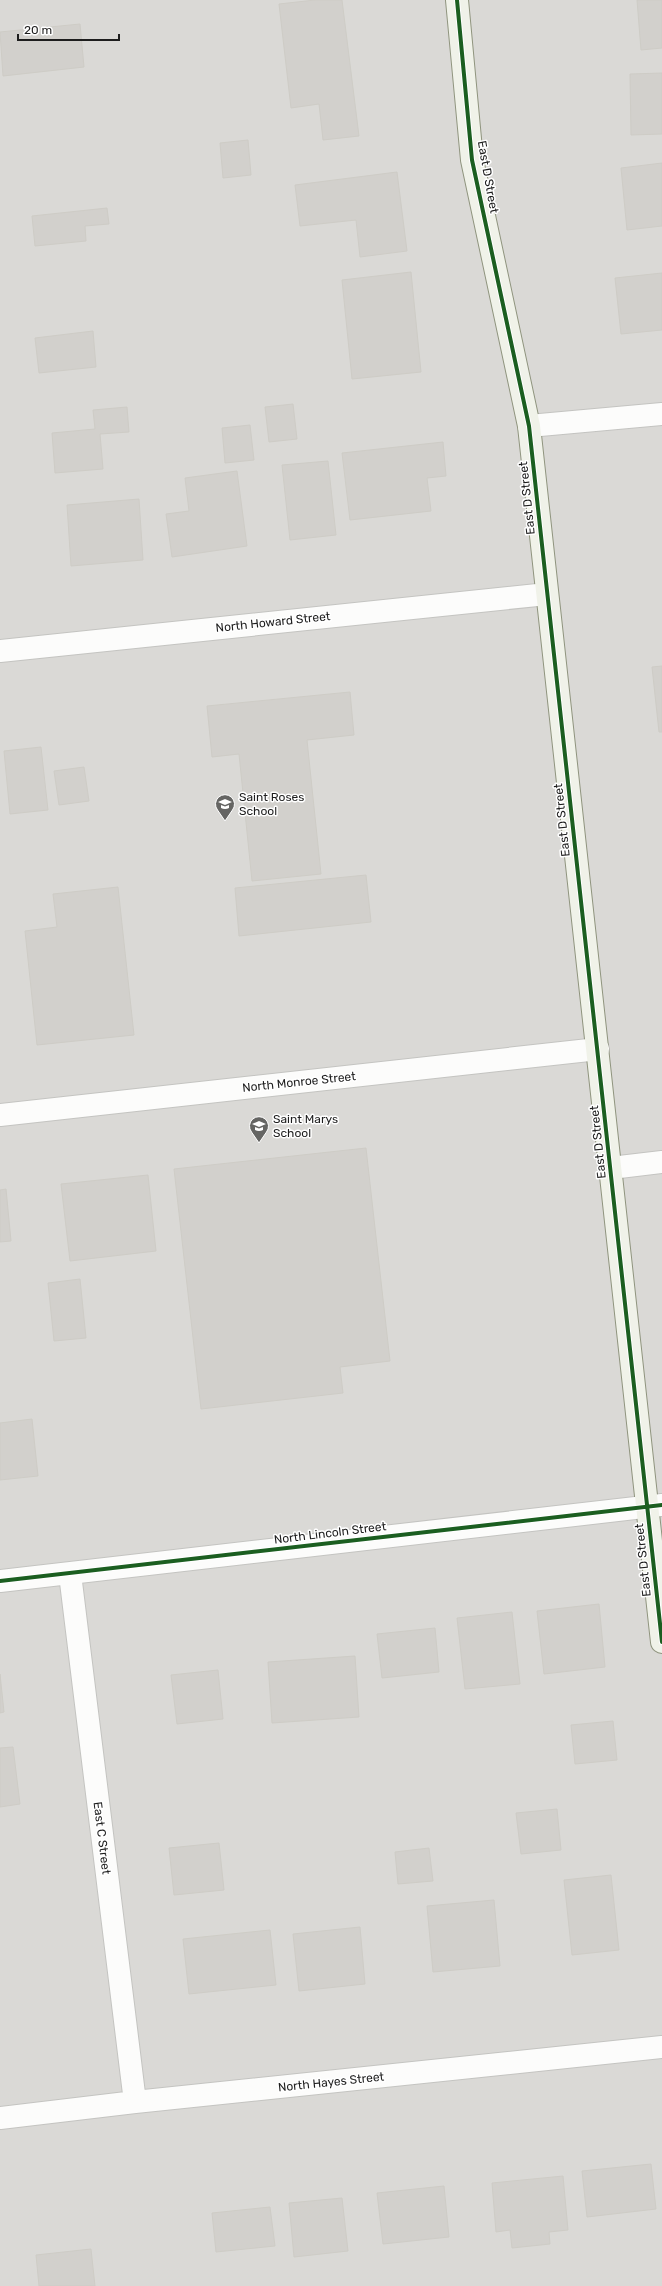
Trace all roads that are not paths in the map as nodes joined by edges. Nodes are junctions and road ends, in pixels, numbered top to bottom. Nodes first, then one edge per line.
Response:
1 (457, 0) edge
2 (662, 414) edge
3 (529, 426) junction
4 (547, 594) junction
5 (0, 651) edge
6 (598, 1049) junction
7 (0, 1115) edge
8 (662, 1162) edge
9 (611, 1168) junction
10 (655, 1506) edge
11 (70, 1574) junction
12 (0, 1581) edge
13 (662, 1642) edge
14 (662, 2047) edge
15 (135, 2102) junction
16 (0, 2118) edge

1 - 3 street, East D Street
2 - 3 street
3 - 4 street, East D Street
4 - 5 street, North Howard Street
4 - 6 street, East D Street
6 - 7 street, North Monroe Street
6 - 9 street, East D Street
8 - 9 street
9 - 10 street, East D Street
10 - 11 street, North Lincoln Street
10 - 13 street, East D Street
11 - 12 street, North Lincoln Street
11 - 15 street, East C Street
14 - 15 street, North Hayes Street
15 - 16 street, North Hayes Street

